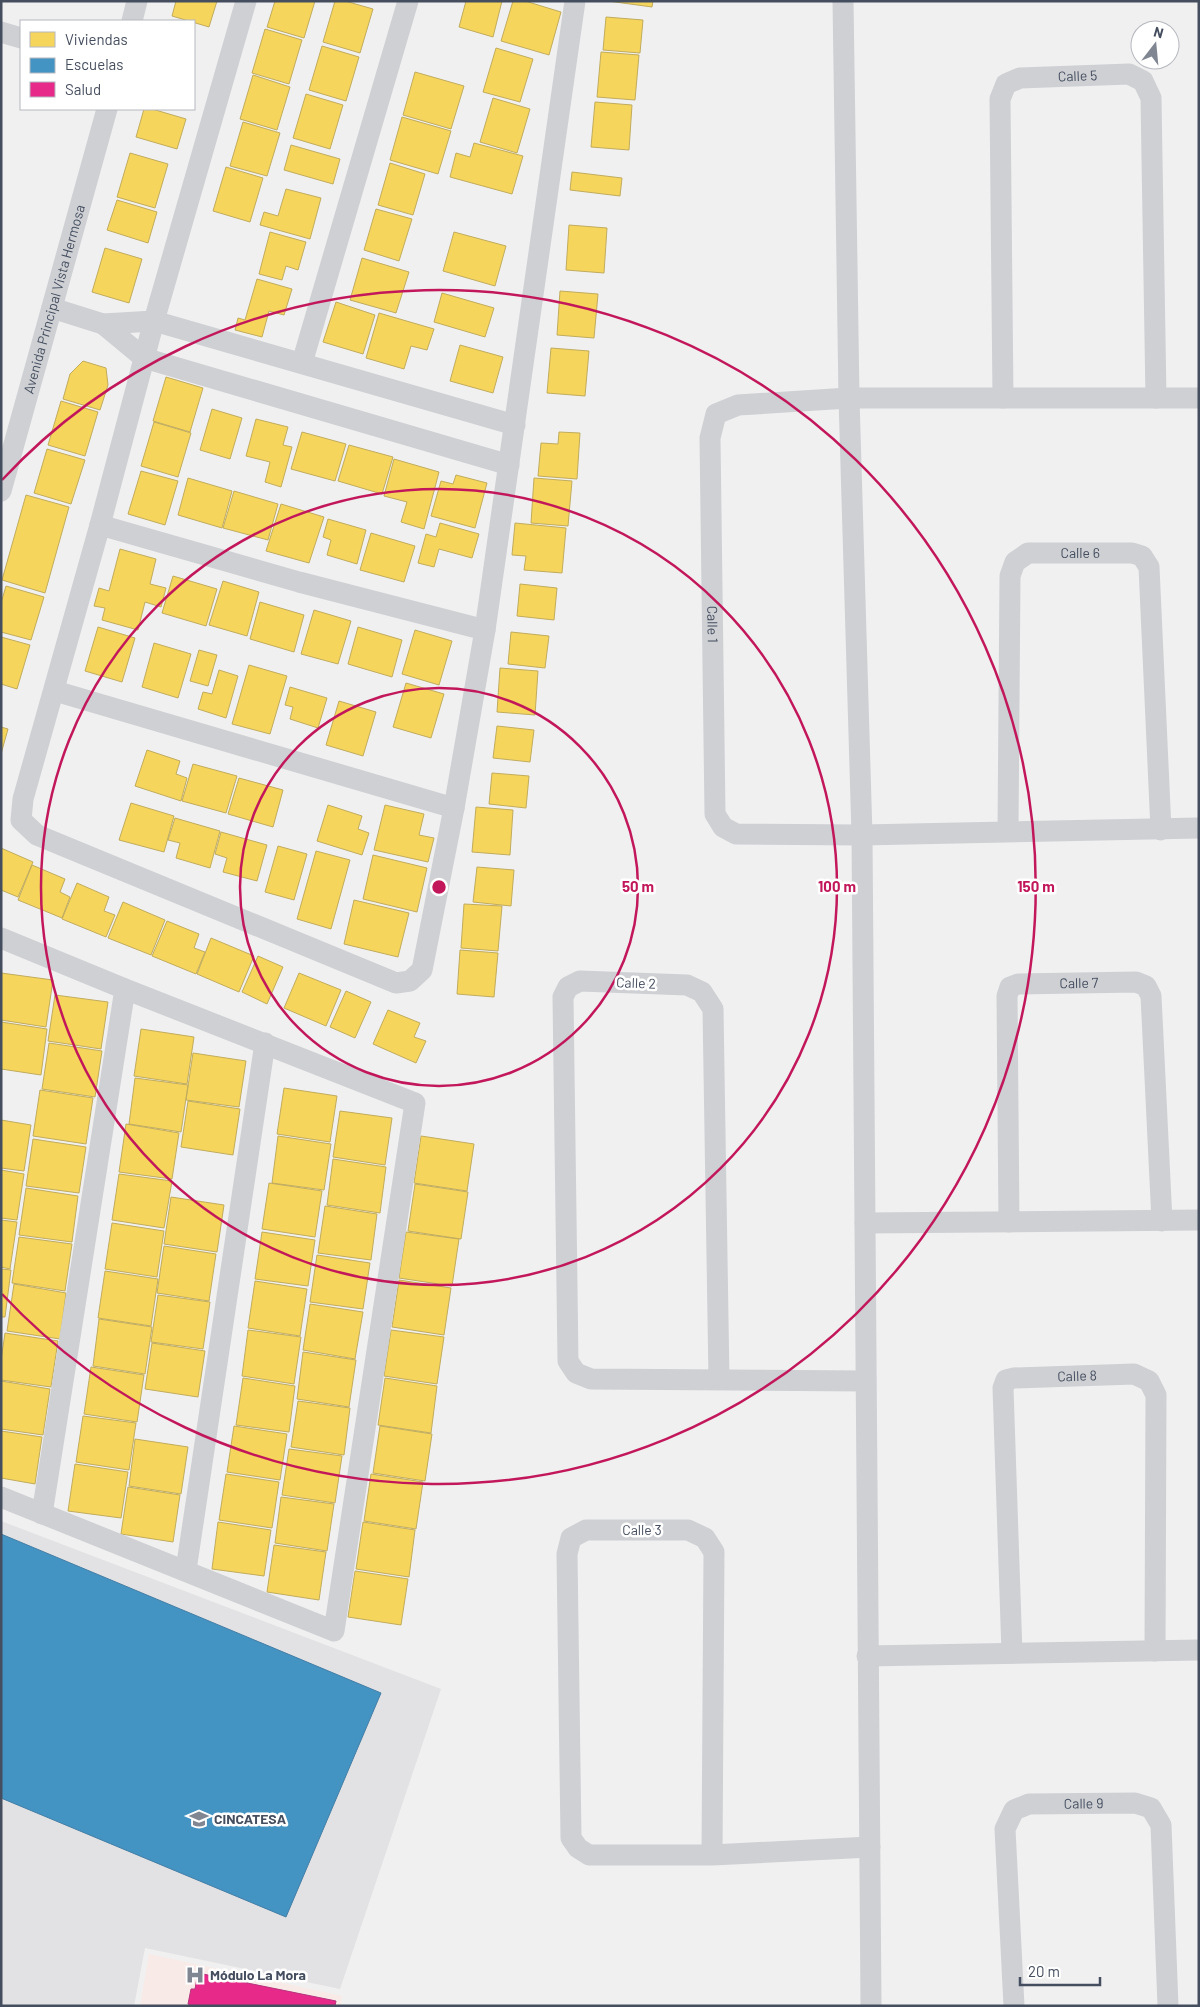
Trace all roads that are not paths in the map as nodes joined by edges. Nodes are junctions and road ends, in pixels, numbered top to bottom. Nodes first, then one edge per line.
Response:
1 (138, 1) edge
2 (246, 1) edge
3 (408, 1) edge
4 (575, 1) edge
5 (843, 1) edge
6 (132, 20) edge
7 (1, 32) edge
8 (20, 38) edge
9 (107, 110) edge
10 (52, 308) junction
11 (154, 321) junction
12 (103, 324) junction
13 (144, 358) junction
14 (302, 363) junction
15 (849, 398) junction
16 (1003, 398) junction
17 (1156, 398) junction
18 (1199, 398) edge
19 (515, 426) junction
20 (509, 464) junction
21 (1, 491) edge
22 (100, 525) junction
23 (485, 630) junction
24 (55, 691) junction
25 (454, 808) junction
26 (1199, 828) edge
27 (1161, 830) junction
28 (1008, 831) junction
29 (862, 835) junction
30 (1, 938) edge
31 (125, 989) junction
32 (265, 1044) junction
33 (1199, 1220) edge
34 (1162, 1221) junction
35 (1009, 1222) junction
36 (865, 1223) junction
37 (719, 1380) junction
38 (865, 1381) junction
39 (1, 1497) edge
40 (42, 1514) junction
41 (186, 1570) junction
42 (1199, 1650) edge
43 (1155, 1651) junction
44 (1012, 1653) junction
45 (867, 1656) junction
46 (870, 1848) junction
47 (712, 1855) junction
48 (871, 2006) edge
49 (1014, 2006) edge
50 (1168, 2006) edge

1 - 6 street
2 - 11 street
3 - 14 street
4 - 19 street
5 - 15 street
7 - 8 street
9 - 10 street, Avenida Principal Vista Hermosa
10 - 12 street
10 - 21 street, Avenida Principal Vista Hermosa
11 - 12 street
11 - 13 street
11 - 14 street
12 - 13 street
13 - 20 street
13 - 22 street
14 - 19 street
15 - 16 street
15 - 29 street
15 - 29 street, Calle 1
16 - 17 street
16 - 17 street, Calle 5
17 - 18 street
19 - 20 street
20 - 23 street
22 - 23 street
22 - 24 street
23 - 25 street
24 - 25 street
24 - 25 street
26 - 27 street
27 - 28 street
27 - 28 street, Calle 6
28 - 29 street
29 - 36 street
30 - 31 street
31 - 32 street
31 - 40 street
32 - 41 street
32 - 41 street
33 - 34 street
34 - 35 street
34 - 35 street, Calle 7
35 - 36 street
36 - 38 street
37 - 37 street, Calle 2
37 - 38 street
38 - 45 street
39 - 40 street
40 - 41 street
42 - 43 street
43 - 44 street
43 - 44 street, Calle 8
44 - 45 street
45 - 46 street
46 - 47 street
46 - 48 street
47 - 47 street, Calle 3
49 - 50 street, Calle 9

